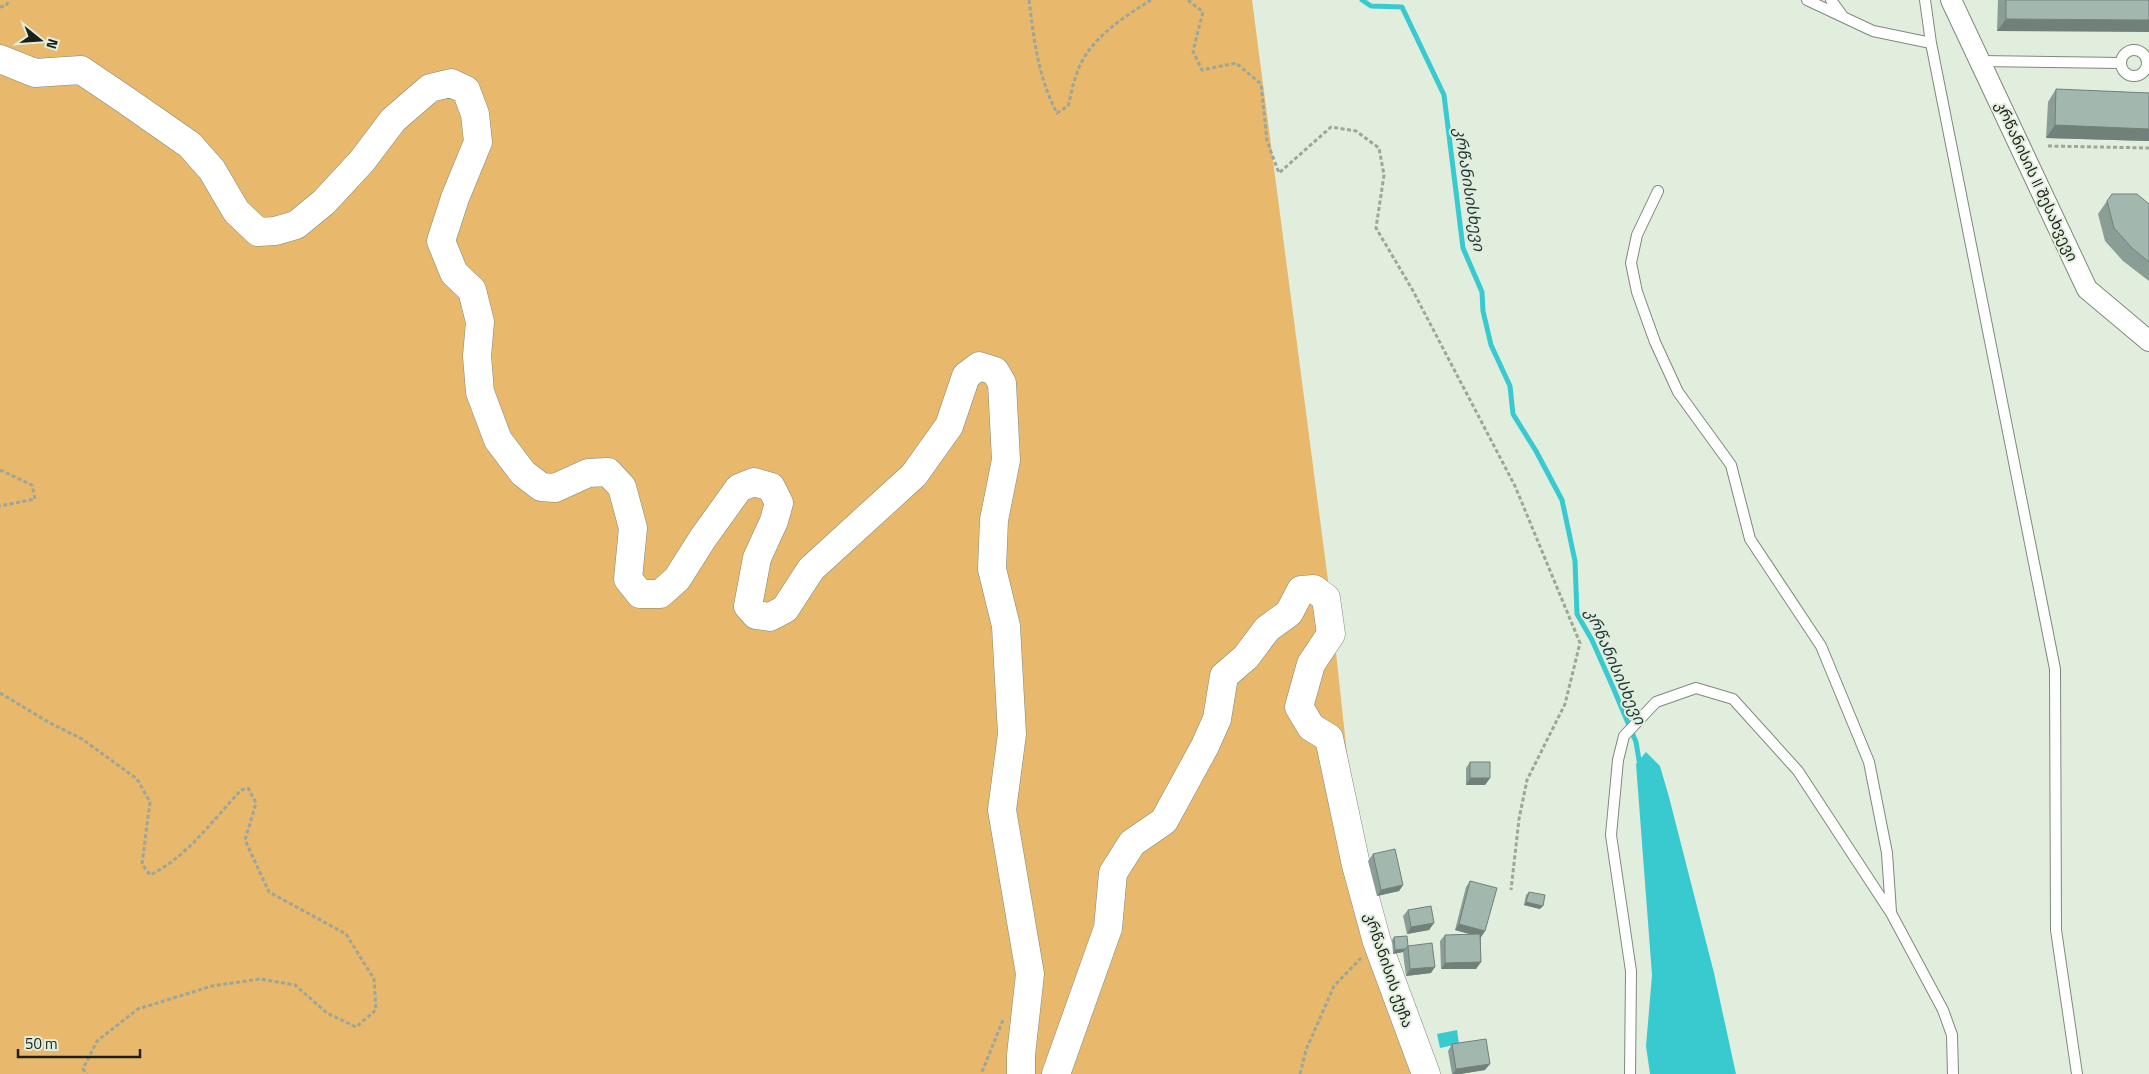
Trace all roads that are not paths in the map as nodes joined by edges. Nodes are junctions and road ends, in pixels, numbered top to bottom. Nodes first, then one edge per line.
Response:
1 (1807, 0) edge
2 (1830, 0) edge
3 (1925, 0) edge
4 (1951, 0) edge
5 (1842, 16) junction
6 (1931, 43) junction
7 (0, 59) edge
8 (1980, 60) junction
9 (2121, 63) junction
10 (2148, 63) edge
11 (1658, 191) dead end
12 (2149, 341) edge
13 (1891, 913) junction
14 (1022, 1074) edge
15 (1056, 1074) edge
16 (1426, 1074) edge
17 (1630, 1074) edge
18 (1953, 1074) edge
19 (2077, 1074) edge

1 - 5 lane
2 - 5 lane
3 - 6 lane
4 - 8 street, კრწანისის II შესახვევი
5 - 6 lane
6 - 19 lane
7 - 14 street
8 - 9 lane
8 - 12 street, კრწანისის II შესახვევი
9 - 10 lane
9 - 10 lane
11 - 13 lane
13 - 17 lane
13 - 18 lane
15 - 16 street, კრწანისის ქუჩა

